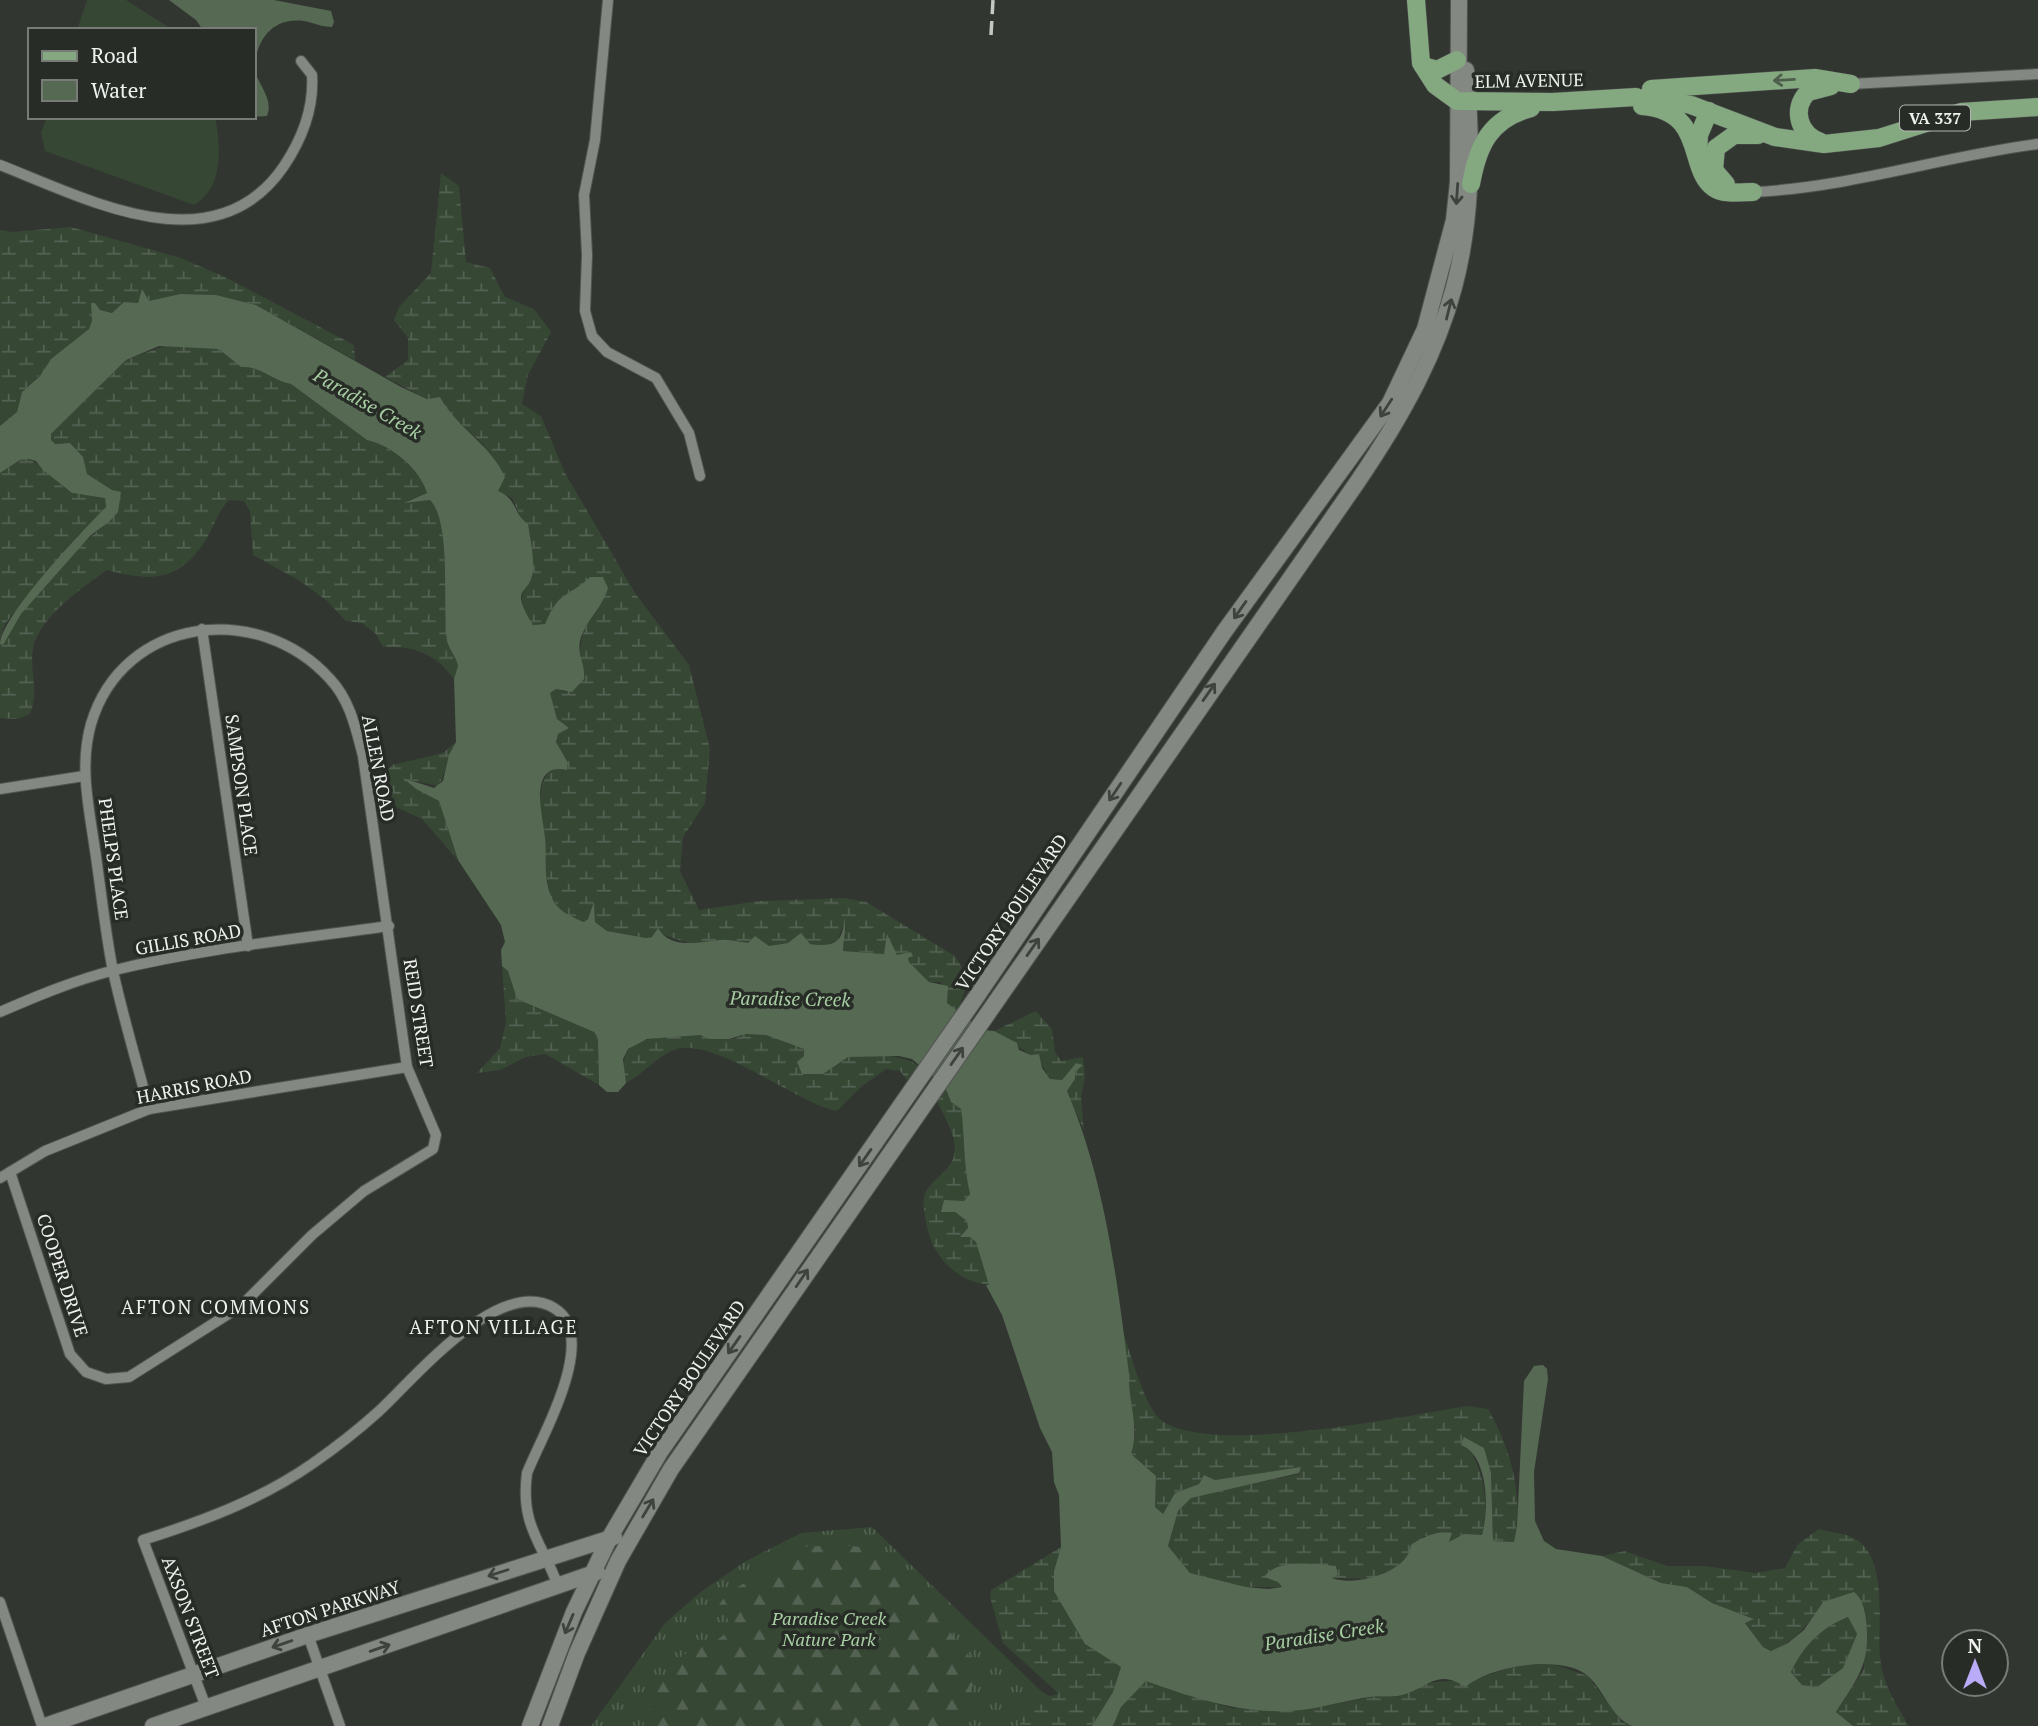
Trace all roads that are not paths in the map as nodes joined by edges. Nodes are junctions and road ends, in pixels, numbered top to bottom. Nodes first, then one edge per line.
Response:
1 (608, 0) edge
2 (1416, 0) edge
3 (1459, 0) edge
4 (1460, 40) junction
5 (1457, 60) junction
6 (301, 61) dead end
7 (1423, 66) junction
8 (2038, 74) edge
9 (1852, 84) junction
10 (1641, 98) junction
11 (1581, 101) junction
12 (1463, 102) junction
13 (1553, 102) junction
14 (2038, 107) edge
15 (1709, 111) junction
16 (1775, 137) junction
17 (1829, 144) junction
18 (2038, 144) edge
19 (1698, 154) junction
20 (0, 165) edge
21 (1471, 184) junction
22 (1753, 192) junction
23 (1420, 340) junction
24 (1436, 347) junction
25 (699, 476) dead end
26 (202, 629) junction
27 (84, 776) junction
28 (0, 789) edge
29 (389, 926) junction
30 (248, 946) junction
31 (113, 970) junction
32 (0, 1013) edge
33 (407, 1067) junction
34 (149, 1110) junction
35 (404, 1167) joint
36 (10, 1172) junction
37 (0, 1178) edge
38 (631, 1537) junction
39 (610, 1538) junction
40 (543, 1558) junction
41 (618, 1561) junction
42 (592, 1574) junction
43 (558, 1586) junction
44 (0, 1602) edge
45 (308, 1635) junction
46 (320, 1668) junction
47 (194, 1674) junction
48 (206, 1707) junction
49 (43, 1726) edge
50 (153, 1726) edge
51 (340, 1726) edge
52 (530, 1726) edge
53 (550, 1726) edge

1 - 25 street
2 - 7 main road, ELM AVENUE
3 - 4 main road
4 - 5 main road
4 - 12 main road
5 - 7 main road
5 - 12 main road
6 - 20 street
7 - 12 main road, ELM AVENUE
8 - 9 street
9 -> 10 main road
9 - 17 main road
10 - 11 main road
10 - 11 main road, ELM AVENUE
10 - 15 main road, VA 337
10 - 19 main road
11 - 13 main road, ELM AVENUE
12 - 13 main road, ELM AVENUE
12 - 21 main road, VICTORY BOULEVARD
12 -> 23 main road, VICTORY BOULEVARD
13 - 21 main road
14 - 17 main road, VA 337
15 - 16 main road, VA 337
15 - 19 main road
16 - 17 main road, VA 337
16 - 22 main road
18 - 22 street
19 - 22 main road
24 -> 21 main road, VICTORY BOULEVARD
23 - 24 main road
23 -> 39 main road, VICTORY BOULEVARD
38 -> 24 main road, VICTORY BOULEVARD
26 - 27 street, ALLEN ROAD
26 - 29 street, ALLEN ROAD
26 - 30 street, SAMPSON PLACE
27 - 28 street
27 - 31 street, PHELPS PLACE
29 - 30 street, GILLIS ROAD
29 - 33 street, REID STREET
30 - 31 street, GILLIS ROAD
31 - 32 street, GILLIS ROAD
31 - 34 street, PHELPS PLACE
33 - 34 street, HARRIS ROAD
33 - 35 street, REID STREET
34 - 36 street, HARRIS ROAD
35 - 36 street, COOPER DRIVE
36 - 37 street, HARRIS ROAD
38 - 39 main road, AFTON PARKWAY
38 - 41 main road, VICTORY BOULEVARD
39 - 40 main road, AFTON PARKWAY
39 - 42 main road, VICTORY BOULEVARD
40 - 43 street
40 -> 45 main road, AFTON PARKWAY
40 - 47 street, AXSON STREET
41 - 42 main road
41 - 53 main road, VICTORY BOULEVARD
42 - 43 main road
42 -> 52 main road, VICTORY BOULEVARD
46 -> 43 main road
44 - 49 street
45 - 46 street
45 -> 47 main road, AFTON PARKWAY
46 - 48 main road
46 - 51 street
47 - 48 street, AXSON STREET
47 - 49 main road, AFTON PARKWAY
48 - 50 main road

